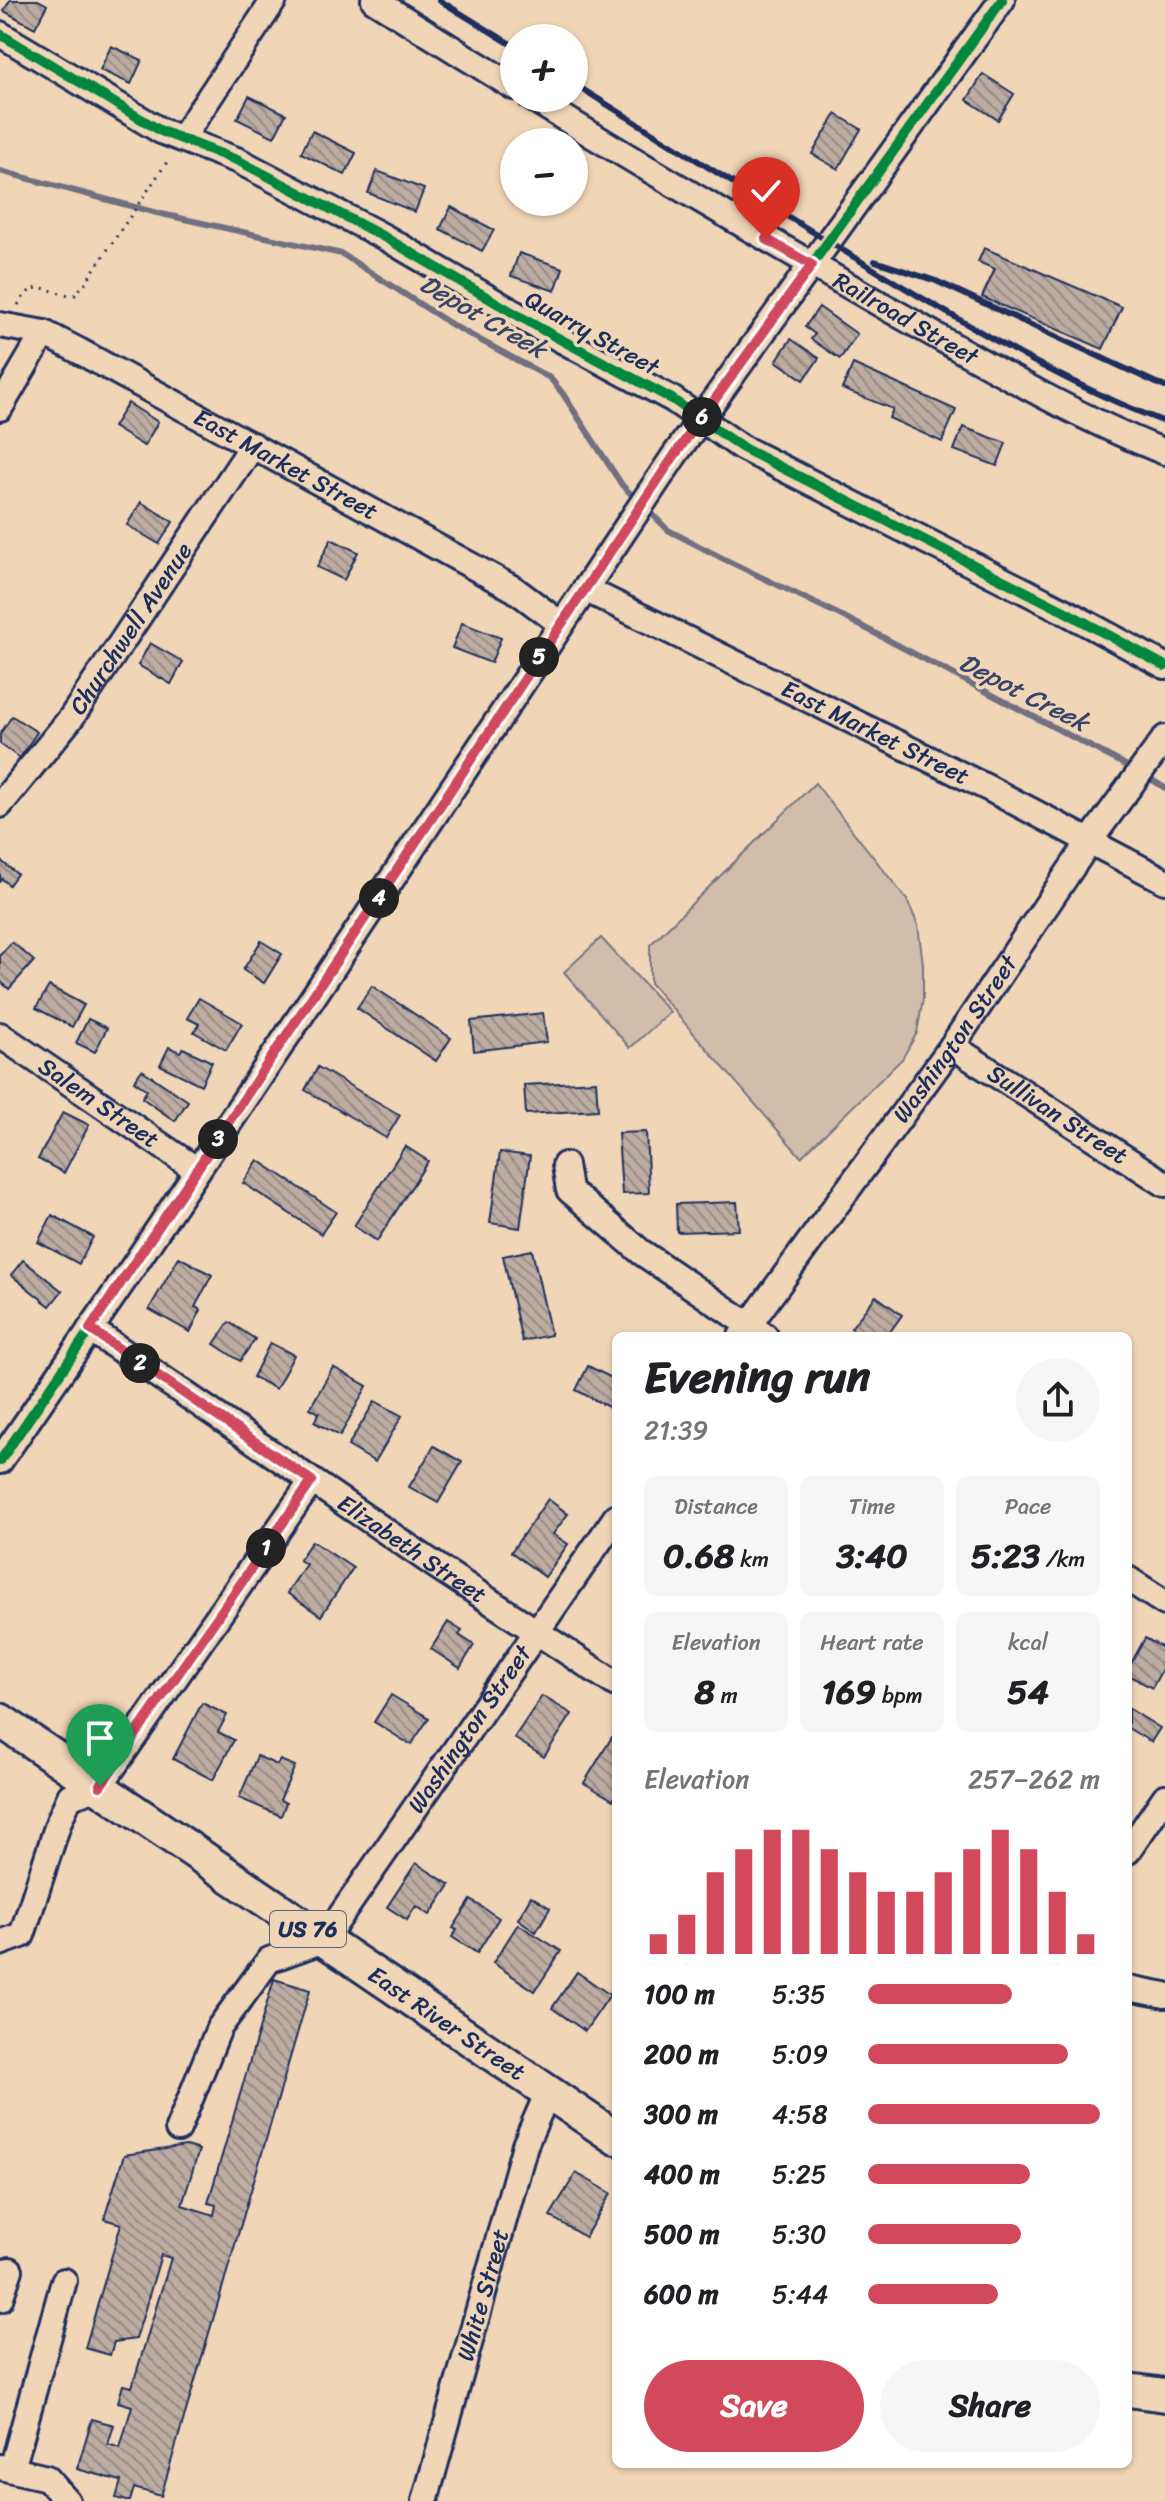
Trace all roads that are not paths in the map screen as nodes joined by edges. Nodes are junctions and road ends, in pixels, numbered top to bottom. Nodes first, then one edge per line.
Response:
1 (274, 0) edge
2 (374, 0) edge
3 (1002, 0) edge
4 (0, 34) edge
5 (500, 78) edge
6 (555, 112) edge
7 (182, 138) junction
8 (812, 265) junction
9 (7, 318) edge
10 (44, 333) junction
11 (0, 408) edge
12 (700, 419) junction
13 (253, 445) junction
14 (1165, 452) edge
15 (585, 589) junction
16 (561, 624) junction
17 (1165, 666) edge
18 (1165, 738) edge
19 (0, 805) edge
20 (1089, 842) junction
21 (1165, 881) edge
22 (0, 1035) edge
23 (952, 1046) junction
24 (565, 1165) dead end
25 (197, 1170) junction
26 (1165, 1184) edge
27 (90, 1329) junction
28 (751, 1332) edge
29 (9, 1428) edge
30 (0, 1461) edge
31 (312, 1481) junction
32 (612, 1523) edge
33 (1132, 1582) edge
34 (1165, 1603) edge
35 (537, 1632) junction
36 (612, 1681) edge
37 (0, 1720) edge
38 (100, 1786) junction
39 (1165, 1797) edge
40 (1132, 1845) edge
41 (324, 1940) junction
42 (0, 1943) edge
43 (1132, 1989) edge
44 (1165, 1995) edge
45 (548, 2092) junction
46 (178, 2129) dead end
47 (612, 2135) edge
48 (10, 2270) dead end
49 (64, 2281) dead end
50 (0, 2299) edge
51 (1132, 2391) edge
52 (1165, 2395) edge
53 (6, 2468) edge
54 (67, 2501) edge
55 (425, 2501) edge

1 - 7 street
2 - 5 street
3 - 8 street
4 - 7 street, Quarry Street
6 - 8 street, Railroad Street
7 - 12 street, Quarry Street
8 - 12 street
8 - 14 street, Railroad Street
9 - 10 street, East Market Street
10 - 11 street
10 - 13 street, East Market Street
12 - 15 street
12 - 17 street, Quarry Street
13 - 16 street, East Market Street
13 - 19 street, Churchwell Avenue
15 - 16 street
15 - 20 street, East Market Street
16 - 25 street
18 - 20 street, Washington Street
20 - 21 street, East Market Street
20 - 23 street, Washington Street
22 - 25 street, Salem Street
23 - 26 street, Sullivan Street
23 - 28 street, Washington Street
24 - 28 street
25 - 27 street
27 - 29 street
27 - 31 street, Elizabeth Street
29 - 30 street
31 - 35 street, Elizabeth Street
31 - 38 street
32 - 35 street, Washington Street
33 - 34 street
35 - 36 street, Elizabeth Street
35 - 41 street, Washington Street
37 - 38 main road, East River Street / US 76
38 - 41 main road, East River Street / US 76
38 - 42 street
39 - 40 street
41 - 45 main road, East River Street / US 76
41 - 46 street
43 - 44 street
45 - 47 main road, East River Street / US 76
45 - 55 street, White Street
48 - 50 street
49 - 53 street
51 - 52 main road
53 - 54 street

